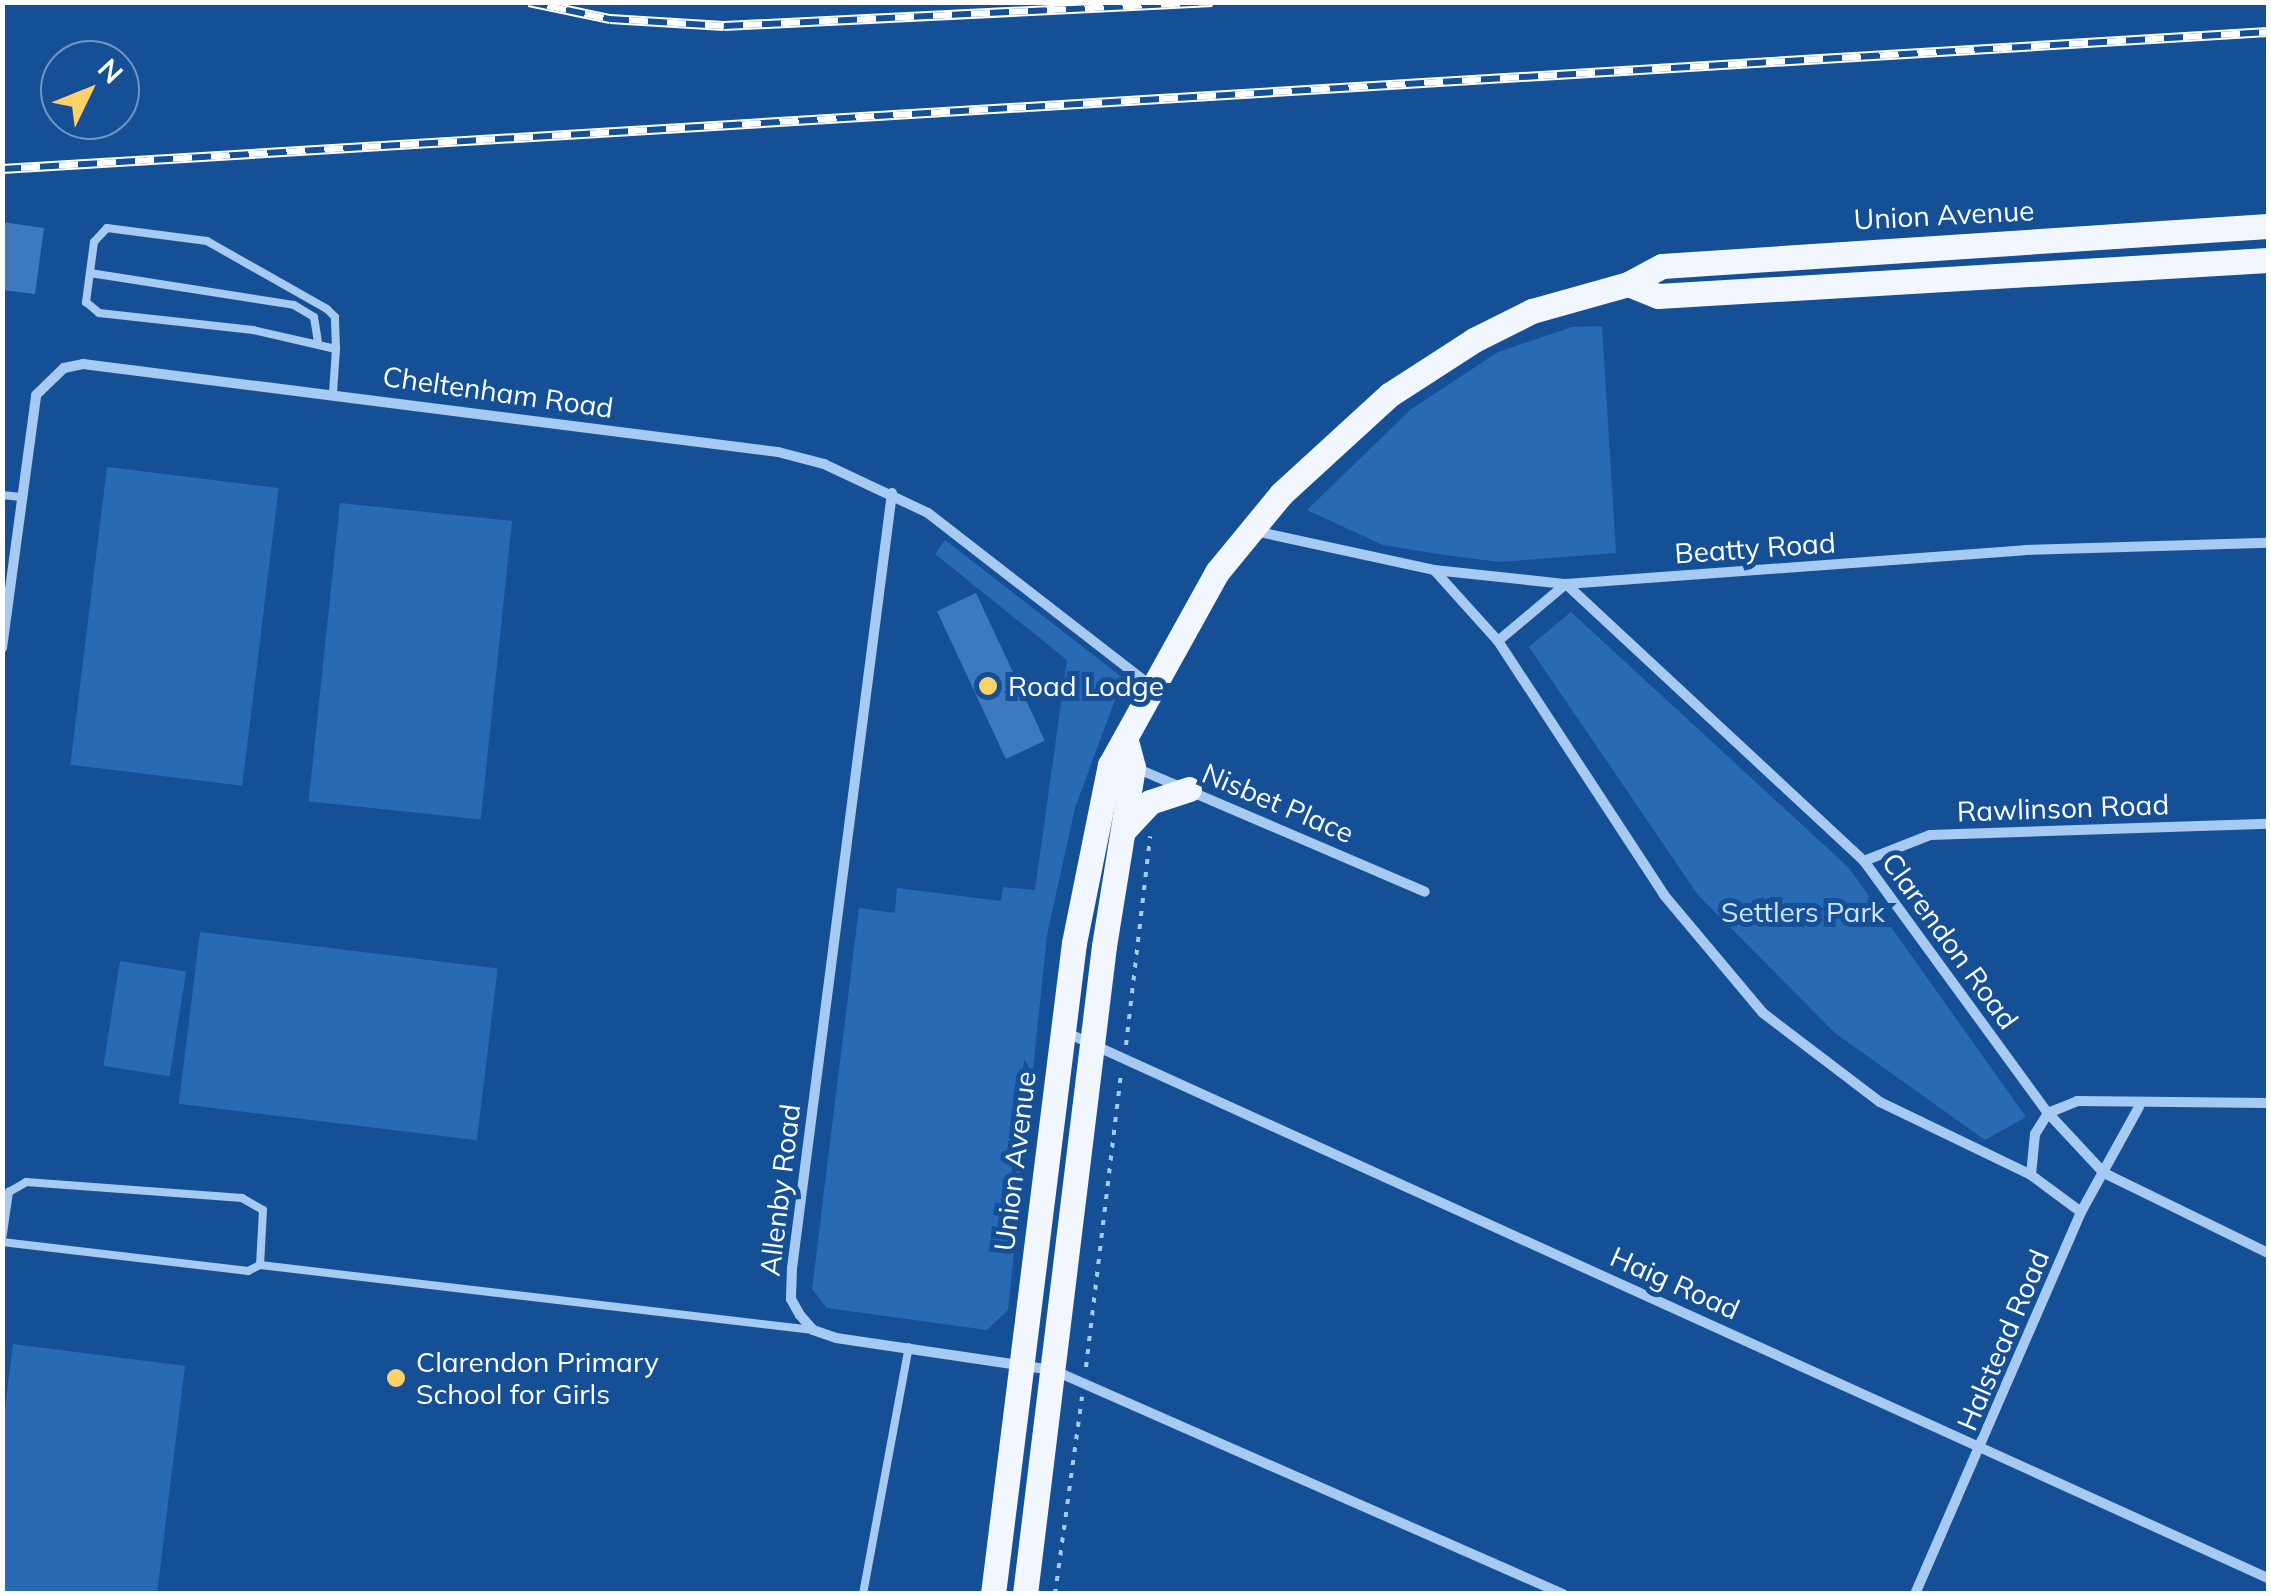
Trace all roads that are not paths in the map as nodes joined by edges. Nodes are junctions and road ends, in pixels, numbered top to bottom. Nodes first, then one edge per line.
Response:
1 (2268, 226) edge
2 (2268, 260) edge
3 (90, 273) junction
4 (1628, 284) junction
5 (318, 342) junction
6 (336, 350) junction
7 (333, 393) junction
8 (892, 493) junction
9 (2, 495) edge
10 (21, 497) junction
11 (1249, 530) junction
12 (2268, 543) edge
13 (1434, 570) junction
14 (1566, 584) junction
15 (3, 640) edge
16 (1498, 641) junction
17 (1150, 685) junction
18 (1123, 759) junction
19 (1188, 789) junction
20 (2268, 824) edge
21 (1121, 833) junction
22 (1864, 860) junction
23 (1425, 892) dead end
24 (1062, 1031) junction
25 (1092, 1043) junction
26 (2268, 1102) edge
27 (2139, 1107) junction
28 (2048, 1113) junction
29 (2104, 1173) junction
30 (2031, 1175) junction
31 (2081, 1212) junction
32 (2, 1241) edge
33 (2268, 1253) edge
34 (260, 1265) junction
35 (813, 1330) junction
36 (909, 1346) junction
37 (1020, 1360) junction
38 (1053, 1370) junction
39 (1982, 1447) junction
40 (2268, 1578) edge
41 (863, 1594) edge
42 (994, 1594) edge
43 (1025, 1594) edge
44 (1563, 1594) edge
45 (1914, 1594) edge

1 - 4 main road, Union Avenue
2 - 4 main road, Union Avenue
3 - 5 lane
3 - 5 lane
3 - 6 lane
4 - 11 main road, Union Avenue
5 - 6 lane
6 - 7 lane
7 - 8 street, Cheltenham Road
7 - 10 street, Cheltenham Road
8 - 17 street, Cheltenham Road
8 - 35 street, Allenby Road
9 - 10 lane
10 - 15 street, Cheltenham Road
11 - 13 street, Beatty Road
11 - 17 main road, Union Avenue
12 - 14 street, Beatty Road
13 - 14 street, Beatty Road
13 - 16 street
14 - 16 street
14 - 22 street, Clarendon Road
16 - 30 street
17 - 18 main road, Union Avenue
18 - 19 street, Nisbet Place
18 - 21 main road, Union Avenue
18 - 24 main road, Union Avenue
19 - 21 main road
19 - 23 street, Nisbet Place
20 - 22 street, Rawlinson Road
21 - 25 main road, Union Avenue
22 - 28 street, Clarendon Road
24 - 25 street, Haig Road
24 - 37 main road, Union Avenue
25 - 38 main road, Union Avenue
25 - 39 street, Haig Road
26 - 27 street
27 - 28 street
27 - 29 street, Halstead Road
28 - 29 street, Clarendon Road
28 - 30 street
29 - 31 street, Halstead Road
29 - 33 street, Clarendon Road
30 - 31 street
31 - 39 street, Halstead Road
32 - 34 lane
32 - 34 lane
34 - 35 lane
35 - 36 street
36 - 37 street
36 - 41 lane
37 - 38 street
37 - 42 main road, Union Avenue
38 - 43 main road, Union Avenue
38 - 44 street
39 - 40 street, Haig Road
39 - 45 street, Halstead Road

